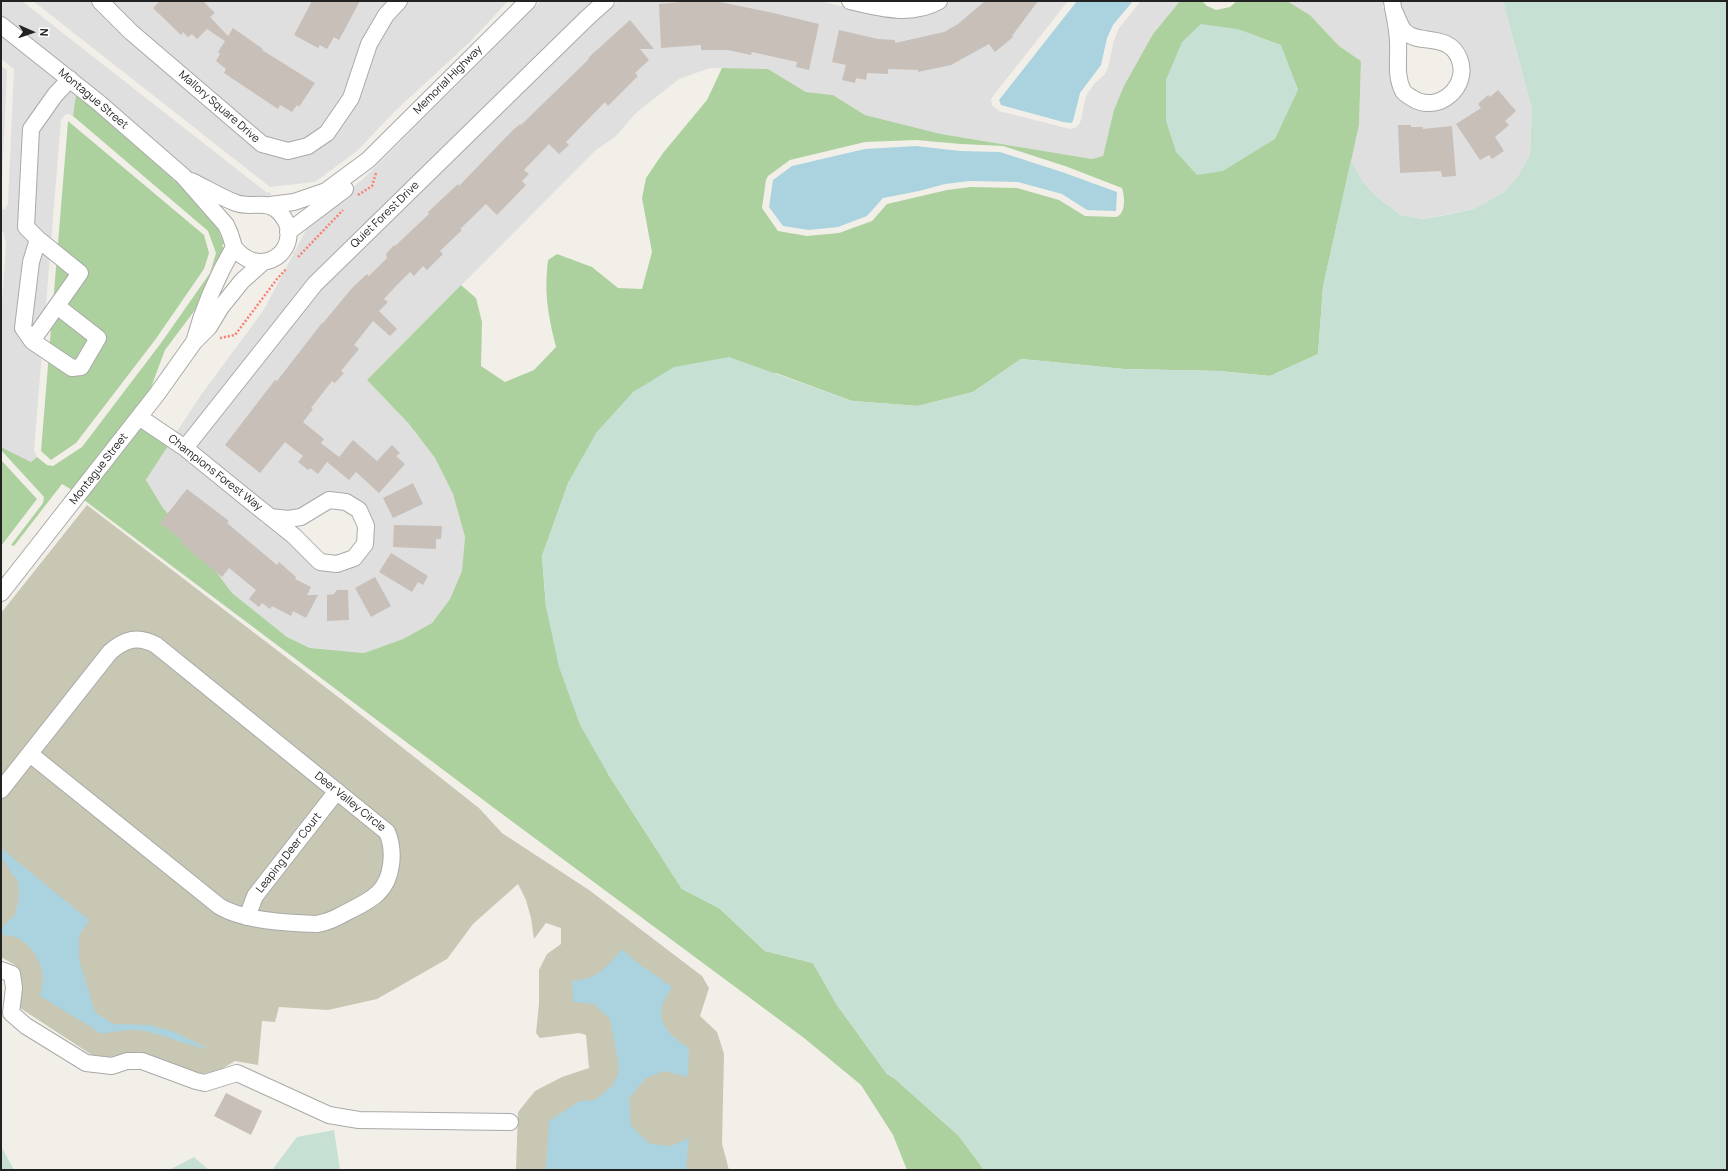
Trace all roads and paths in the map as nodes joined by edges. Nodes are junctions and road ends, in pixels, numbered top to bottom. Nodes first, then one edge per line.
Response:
1 (100, 1) edge
2 (399, 1) edge
3 (528, 1) edge
4 (606, 1) edge
5 (850, 1) edge
6 (939, 1) edge
7 (1393, 5) edge
8 (1, 25) edge
9 (70, 79) junction
10 (368, 160) junction
11 (183, 176) junction
12 (372, 186) dead end
13 (357, 196) dead end
14 (236, 203) joint
15 (270, 205) junction
16 (347, 206) dead end
17 (288, 232) junction
18 (38, 239) junction
19 (234, 247) junction
20 (294, 262) dead end
21 (262, 263) junction
22 (288, 268) dead end
23 (57, 306) junction
24 (234, 335) dead end
25 (32, 341) junction
26 (194, 342) junction
27 (139, 417) junction
28 (186, 448) junction
29 (270, 517) junction
30 (1, 593) edge
31 (30, 754) junction
32 (1, 790) edge
33 (337, 792) junction
34 (247, 917) junction
35 (1, 970) edge
36 (510, 1122) dead end

1 - 2 street, Mallory Square Drive
3 - 10 street, Memorial Highway
4 - 28 street, Quiet Forest Drive
5 - 6 street
7 - 7 street
8 - 9 street, Montague Street
9 - 11 street, Montague Street
9 - 18 street
10 - 15 street, Memorial Highway
10 - 17 street, Memorial Highway
11 - 14 street, Montague Street
11 - 19 street, Montague Street
12 - 13 path
14 - 15 street, Memorial Highway
15 - 17 street
16 - 20 path
17 - 21 street, Montague Street
18 - 23 street
18 - 25 street
19 - 21 street
19 - 26 street, Montague Street
21 - 26 street, Montague Street
22 - 24 path
23 - 25 street
23 - 25 street
26 - 27 street, Montague Street
27 - 28 street, Champions Forest Way
27 - 30 street, Montague Street
28 - 29 street, Champions Forest Way
29 - 29 street, Champions Forest Way
31 - 32 street, Deer Valley Circle
31 - 33 street, Deer Valley Circle
31 - 34 street, Deer Valley Circle
33 - 34 street, Leaping Deer Court
33 - 34 street, Deer Valley Circle
35 - 36 street

